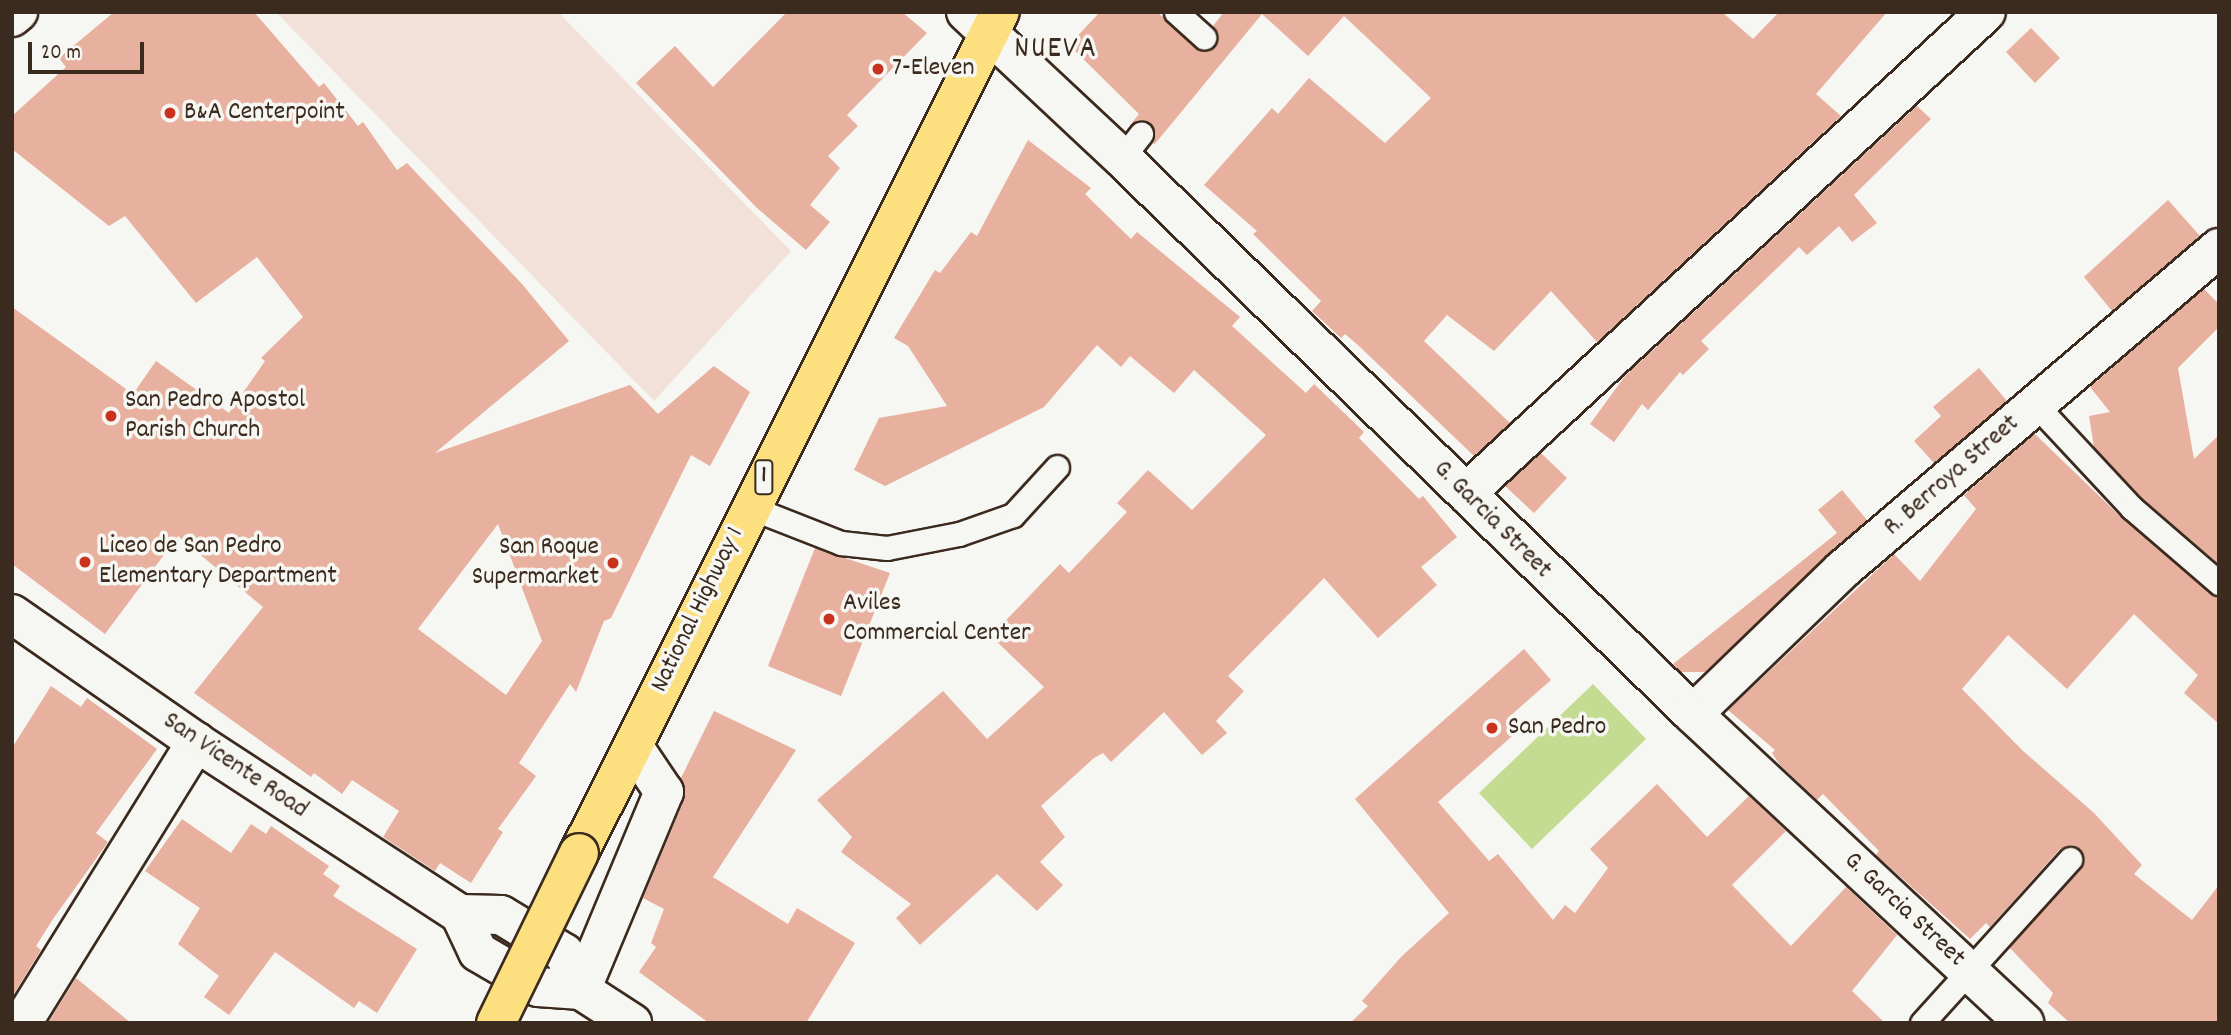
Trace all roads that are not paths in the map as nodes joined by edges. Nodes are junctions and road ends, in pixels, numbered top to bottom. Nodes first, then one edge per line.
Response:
1 (18, 12) edge
2 (1176, 12) edge
3 (1986, 12) edge
4 (12, 17) edge
5 (985, 20) edge
6 (1204, 37) dead end
7 (2219, 248) edge
8 (2035, 404) junction
9 (1057, 467) dead end
10 (1466, 494) junction
11 (749, 507) junction
12 (2219, 583) edge
13 (12, 614) edge
14 (1693, 714) junction
15 (196, 742) junction
16 (633, 746) junction
17 (2070, 859) dead end
18 (1967, 969) junction
19 (580, 990) junction
20 (19, 1019) edge
21 (496, 1023) edge
22 (632, 1023) edge
23 (1922, 1023) edge
24 (2024, 1023) edge

1 - 4 street
2 - 6 lane
3 - 10 street
5 - 10 street, G. Garcia Street
5 - 11 highway, National Highway 1 / 1
7 - 8 street, R. Berroya Street
8 - 12 lane
8 - 14 street, R. Berroya Street
9 - 11 lane
10 - 14 street, G. Garcia Street
11 - 16 highway, National Highway 1 / 1
13 - 15 street, San Vicente Road
14 - 18 street, G. Garcia Street
15 - 19 street, San Vicente Road
15 - 20 street
16 - 19 street
16 - 21 highway, National Highway 1 / 1, bridge
17 - 18 lane
18 - 23 lane
18 - 24 street, G. Garcia Street
19 - 22 street, San Vicente Road

